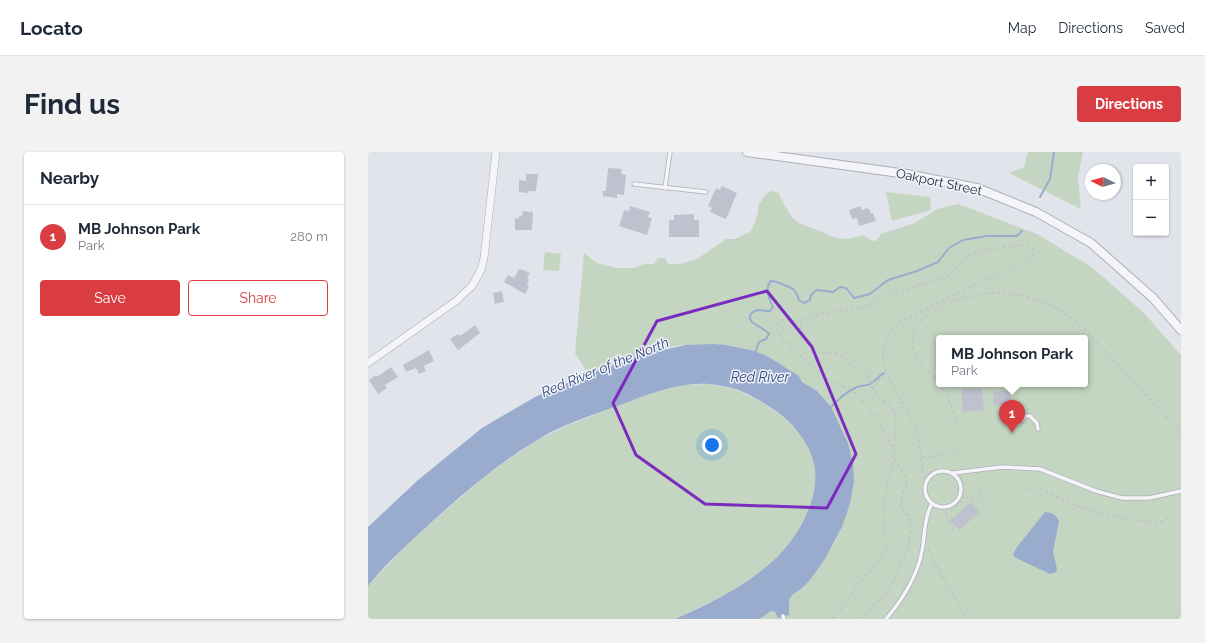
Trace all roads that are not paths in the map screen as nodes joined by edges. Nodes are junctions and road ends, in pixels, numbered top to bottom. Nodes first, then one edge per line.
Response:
1 (496, 152) edge
2 (670, 152) edge
3 (747, 152) edge
4 (634, 184) dead end
5 (665, 188) junction
6 (706, 192) dead end
7 (1181, 330) edge
8 (368, 363) edge
9 (1018, 424) dead end
10 (1038, 429) dead end
11 (952, 473) junction
12 (1181, 491) edge
13 (932, 503) junction
14 (889, 618) edge

1 - 8 street
2 - 5 lane
3 - 7 street, Oakport Street
4 - 5 lane
5 - 6 lane
9 - 10 lane
11 - 12 lane
11 - 13 lane
11 - 13 lane
13 - 14 lane

